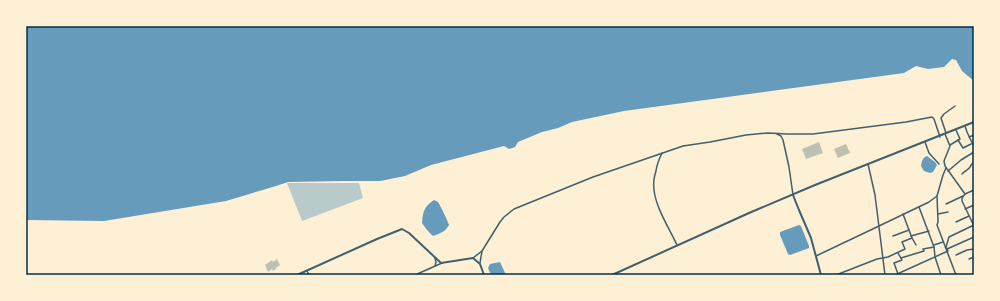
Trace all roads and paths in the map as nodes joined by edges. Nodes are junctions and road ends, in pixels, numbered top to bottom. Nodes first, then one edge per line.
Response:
1 (955, 106) dead end
2 (974, 122) edge
3 (965, 126) junction
4 (956, 130) junction
5 (776, 133) junction
6 (787, 134) junction
7 (945, 134) junction
8 (974, 135) edge
9 (940, 137) junction
10 (969, 137) junction
11 (783, 140) junction
12 (958, 140) junction
13 (925, 142) junction
14 (973, 142) edge
15 (950, 146) junction
16 (974, 147) edge
17 (974, 152) edge
18 (662, 153) junction
19 (974, 162) edge
20 (868, 164) junction
21 (938, 164) dead end
22 (946, 168) junction
23 (948, 171) junction
24 (962, 174) dead end
25 (974, 190) edge
26 (793, 195) junction
27 (965, 195) junction
28 (937, 196) junction
29 (946, 204) dead end
30 (974, 205) edge
31 (919, 206) junction
32 (965, 209) junction
33 (948, 212) dead end
34 (903, 214) junction
35 (937, 214) junction
36 (969, 216) junction
37 (956, 222) dead end
38 (973, 222) edge
39 (974, 225) edge
40 (879, 226) junction
41 (909, 230) junction
42 (929, 231) junction
43 (893, 236) dead end
44 (912, 237) junction
45 (974, 237) edge
46 (943, 242) junction
47 (677, 245) junction
48 (916, 245) dead end
49 (934, 246) junction
50 (974, 249) edge
51 (947, 250) junction
52 (482, 251) junction
53 (898, 253) junction
54 (956, 255) dead end
55 (816, 256) junction
56 (936, 257) junction
57 (974, 257) edge
58 (435, 258) junction
59 (472, 258) junction
60 (883, 258) junction
61 (901, 258) junction
62 (969, 259) dead end
63 (442, 263) junction
64 (480, 264) junction
65 (434, 266) junction
66 (307, 271) junction
67 (903, 272) junction
68 (898, 274) junction
69 (297, 275) edge
70 (310, 275) edge
71 (414, 275) edge
72 (484, 275) edge
73 (612, 275) edge
74 (821, 275) edge
75 (836, 275) edge
76 (885, 275) edge
77 (895, 275) edge
78 (904, 275) edge
79 (940, 275) edge
80 (956, 275) edge

1 - 7 street
2 - 3 street
3 - 4 street
3 - 10 street
4 - 7 street
4 - 12 street
5 - 6 street
5 - 11 street
5 - 18 street
6 - 9 street
6 - 11 street
7 - 9 street
7 - 15 street
8 - 10 street
9 - 13 street
10 - 14 street
11 - 26 street
12 - 14 street
12 - 15 street
13 - 20 street
13 - 21 street
14 - 16 street
15 - 22 street
17 - 23 street
18 - 47 street
18 - 52 street
19 - 24 street
20 - 26 street
20 - 40 street
22 - 23 street
22 - 28 street
23 - 27 street
25 - 27 street
26 - 47 street
26 - 55 street
27 - 29 street
27 - 32 street
28 - 31 street
28 - 35 street
30 - 32 street
31 - 34 street
31 - 42 street
32 - 36 street
33 - 35 street
34 - 40 street
34 - 41 street
35 - 46 street
36 - 37 street
36 - 38 street
38 - 39 street
39 - 51 street
40 - 55 street
40 - 60 street
41 - 43 street
41 - 44 street
42 - 44 street
42 - 49 street
44 - 48 street
44 - 53 street
45 - 51 street
46 - 49 street
46 - 51 street
47 - 73 street
49 - 56 street
49 - 61 street
50 - 54 street
51 - 56 street
51 - 80 street
52 - 59 street
52 - 64 street
53 - 60 street
53 - 61 street
55 - 74 street
56 - 67 street
56 - 79 street
57 - 62 street
58 - 63 street
58 - 65 street
58 - 66 street
59 - 63 street
59 - 64 street
60 - 75 street
60 - 76 street
61 - 68 street
63 - 65 street
64 - 72 street
65 - 71 street
66 - 69 street
66 - 70 street
67 - 68 street
67 - 78 street
68 - 77 street

